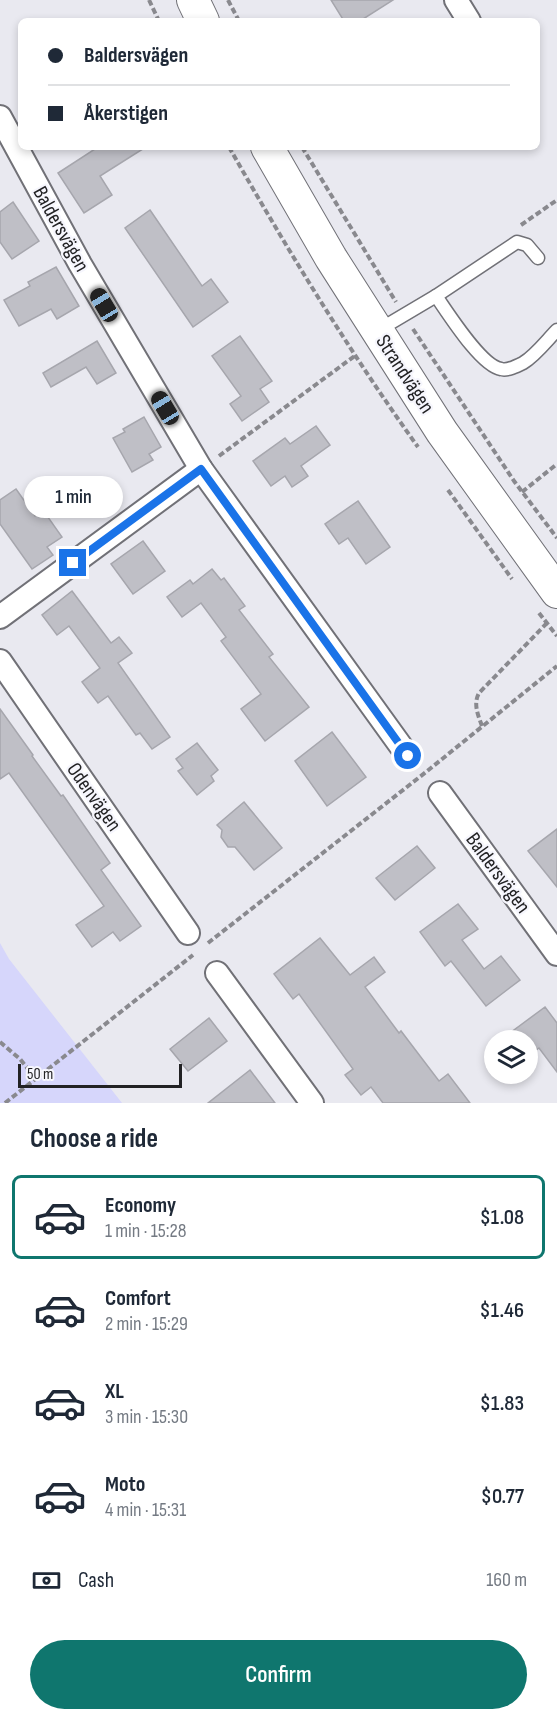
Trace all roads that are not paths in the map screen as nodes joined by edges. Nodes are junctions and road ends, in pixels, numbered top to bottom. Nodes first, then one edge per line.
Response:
1 (193, 0) edge
2 (456, 0) edge
3 (202, 18) edge
4 (467, 18) edge
5 (0, 117) edge
6 (269, 150) edge
7 (538, 258) dead end
8 (436, 296) junction
9 (557, 330) edge
10 (377, 331) junction
11 (201, 469) junction
12 (557, 592) edge
13 (0, 617) edge
14 (0, 661) edge
15 (408, 756) dead end
16 (440, 793) dead end
17 (197, 939) road end
18 (557, 954) edge
19 (217, 973) dead end
20 (312, 1103) edge

1 - 3 street
2 - 4 street
5 - 11 street, Baldersvägen
6 - 10 street, Strandvägen
7 - 8 lane
8 - 9 lane
8 - 10 lane
10 - 12 street, Strandvägen
11 - 13 street
11 - 15 street, Baldersvägen
14 - 17 street, Odenvägen
16 - 18 street, Baldersvägen
19 - 20 street

